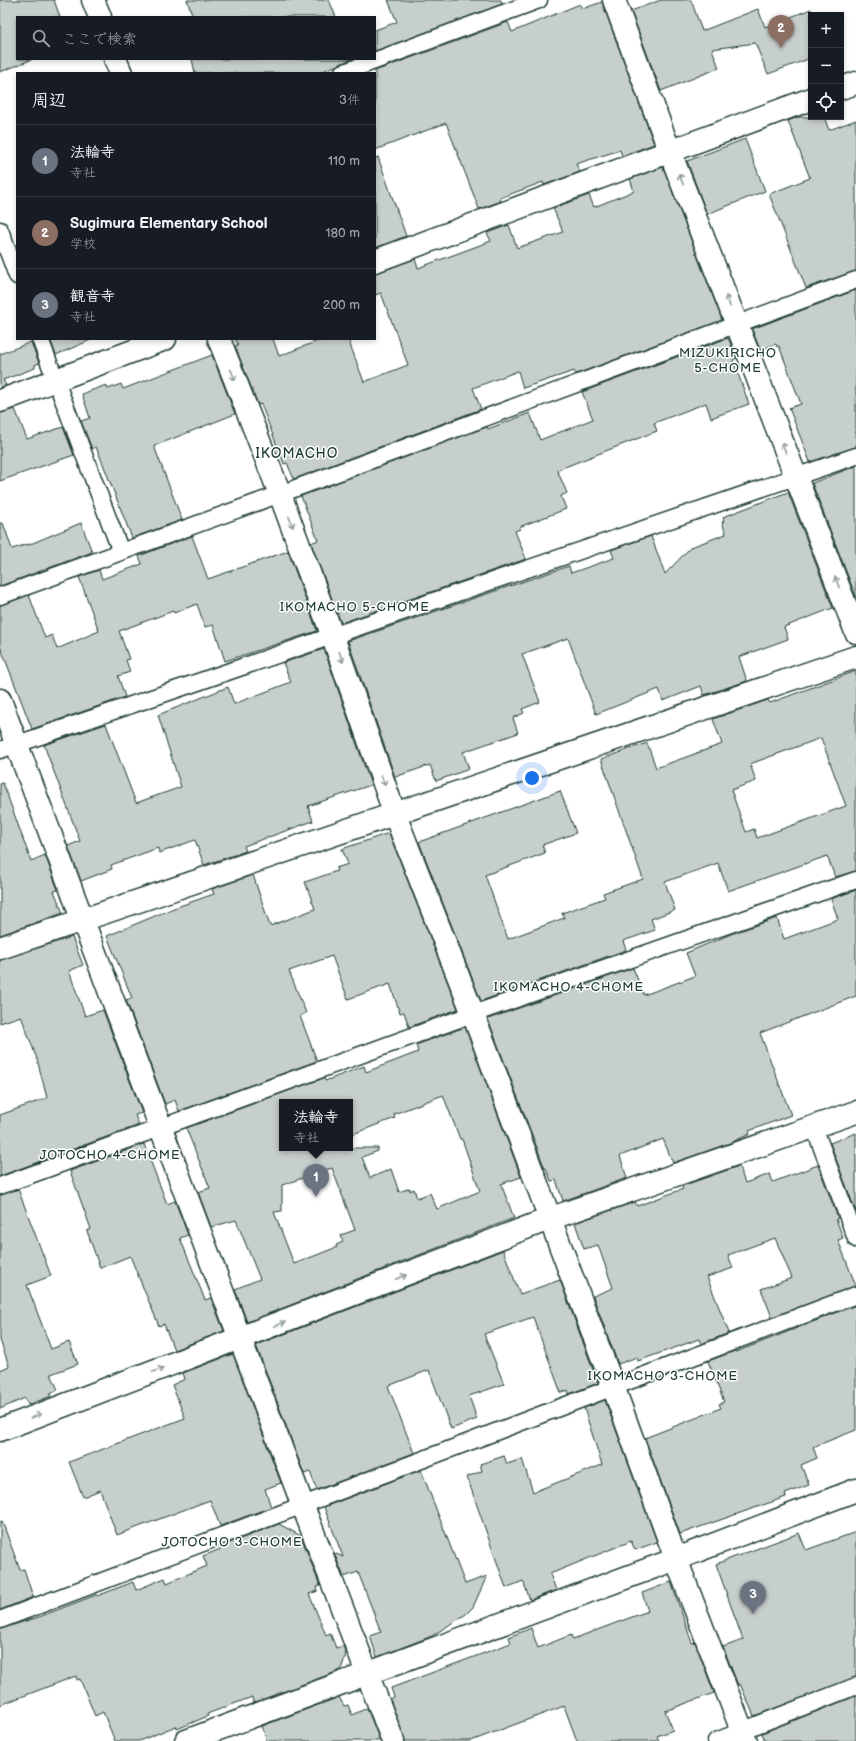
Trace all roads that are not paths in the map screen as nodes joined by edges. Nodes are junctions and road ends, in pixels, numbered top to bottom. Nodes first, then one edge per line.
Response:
1 (93, 0) edge
2 (539, 0) edge
3 (614, 0) edge
4 (100, 16) edge
5 (116, 60) edge
6 (121, 72) edge
7 (345, 72) edge
8 (856, 83) edge
9 (844, 87) edge
10 (808, 100) edge
11 (670, 152) junction
12 (0, 230) edge
13 (376, 261) edge
14 (16, 273) edge
15 (856, 280) edge
16 (737, 323) junction
17 (40, 340) edge
18 (162, 340) edge
19 (219, 340) edge
20 (55, 381) junction
21 (0, 402) edge
22 (856, 456) edge
23 (795, 477) junction
24 (280, 494) junction
25 (121, 552) junction
26 (0, 596) edge
27 (856, 632) edge
28 (334, 637) junction
29 (856, 657) edge
30 (0, 700) edge
31 (9, 747) edge
32 (395, 815) junction
33 (856, 880) edge
34 (83, 919) junction
35 (0, 948) edge
36 (473, 1014) junction
37 (856, 1112) edge
38 (161, 1126) junction
39 (814, 1127) junction
40 (0, 1186) edge
41 (549, 1219) junction
42 (856, 1239) edge
43 (856, 1295) edge
44 (241, 1338) junction
45 (613, 1386) junction
46 (0, 1430) edge
47 (856, 1490) edge
48 (303, 1506) junction
49 (676, 1559) junction
50 (0, 1620) edge
51 (368, 1672) junction
52 (856, 1686) edge
53 (744, 1736) edge
54 (186, 1741) edge
55 (393, 1741) edge
56 (716, 1741) edge

1 - 4 street
2 - 7 lane
3 - 11 street
5 - 6 street
8 - 9 street
10 - 11 street
11 - 13 street
16 -> 11 street
12 - 14 lane
15 - 16 lane
23 -> 16 street
16 - 24 lane
17 - 20 lane
18 - 20 street
19 -> 24 street
20 - 21 street
20 - 25 lane
22 - 23 lane
27 -> 23 street
23 - 28 lane
24 - 25 lane
24 -> 28 street
25 - 26 lane
28 - 31 lane
28 -> 32 street
29 - 32 street
30 - 31 street
31 - 34 street
32 - 34 street
32 - 36 street
33 - 36 lane
34 - 35 street
34 - 38 street
36 - 38 lane
36 - 41 street
37 - 39 street
38 - 40 lane
38 - 44 street
39 - 41 street
39 - 42 lane
44 -> 41 street
41 - 45 street
43 - 45 lane
46 -> 44 street
44 - 48 street
45 - 48 lane
45 - 49 street
47 - 49 street
48 - 50 lane
48 - 51 street
49 - 51 street
49 - 53 street
51 - 54 street
51 - 55 street
52 - 53 lane
53 - 56 lane

